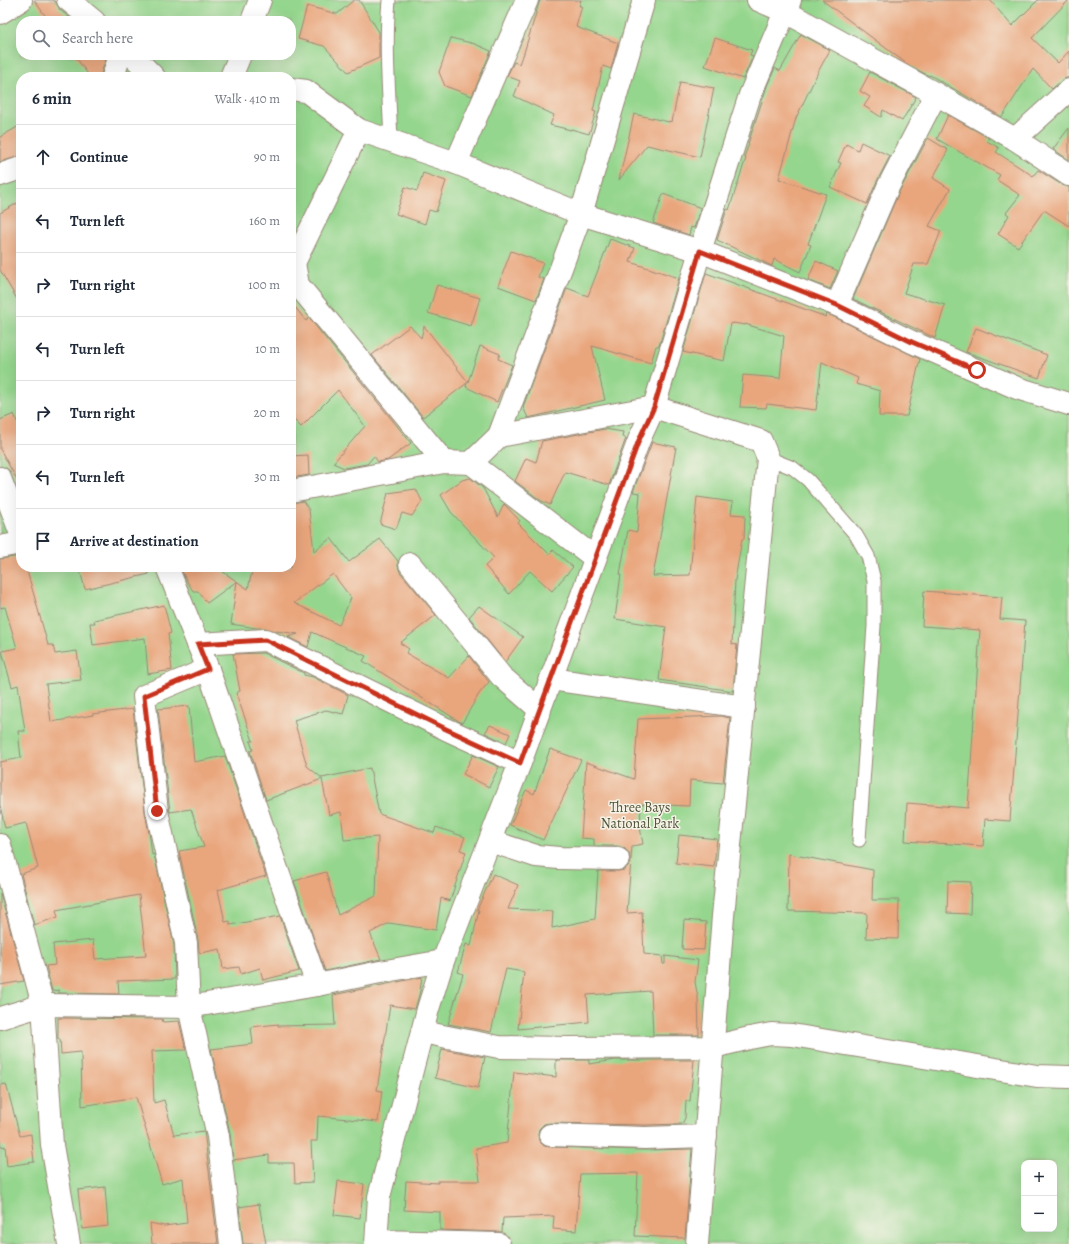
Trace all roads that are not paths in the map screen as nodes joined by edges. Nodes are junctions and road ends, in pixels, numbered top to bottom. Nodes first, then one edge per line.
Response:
1 (21, 0) edge
2 (68, 0) edge
3 (260, 0) edge
4 (389, 0) edge
5 (527, 0) edge
6 (644, 0) edge
7 (758, 0) edge
8 (788, 6) edge
9 (0, 14) edge
10 (88, 16) edge
11 (254, 16) edge
12 (118, 60) edge
13 (137, 60) edge
14 (238, 60) edge
15 (115, 72) edge
16 (149, 72) edge
17 (233, 72) edge
18 (296, 90) edge
19 (1069, 90) edge
20 (936, 94) junction
21 (359, 130) junction
22 (1015, 139) junction
23 (391, 140) junction
24 (456, 163) junction
25 (16, 170) edge
26 (0, 175) edge
27 (1069, 175) edge
28 (581, 214) junction
29 (700, 251) junction
30 (296, 255) edge
31 (296, 275) edge
32 (837, 305) junction
33 (1069, 404) edge
34 (654, 407) junction
35 (499, 436) junction
36 (768, 458) junction
37 (444, 462) junction
38 (471, 463) junction
39 (0, 478) edge
40 (296, 490) edge
41 (16, 521) edge
42 (16, 544) edge
43 (0, 547) edge
44 (595, 558) junction
45 (410, 564) dead end
46 (169, 572) edge
47 (198, 644) junction
48 (208, 669) junction
49 (551, 679) junction
50 (744, 707) junction
51 (540, 710) junction
52 (520, 763) junction
53 (859, 840) dead end
54 (490, 841) junction
55 (0, 845) edge
56 (618, 859) dead end
57 (443, 961) junction
58 (317, 985) junction
59 (43, 1006) junction
60 (189, 1007) junction
61 (0, 1018) edge
62 (422, 1032) junction
63 (713, 1047) junction
64 (1069, 1077) edge
65 (550, 1135) dead end
66 (706, 1136) junction
67 (376, 1243) edge
68 (69, 1244) edge
69 (231, 1244) edge
70 (498, 1244) edge
71 (697, 1244) edge

1 - 9 street
2 - 10 street
3 - 11 street
4 - 23 lane
5 - 24 street
6 - 28 street
7 - 8 street
8 - 20 street
8 - 29 street
12 - 15 street
13 - 16 street
14 - 17 street
18 - 21 street
19 - 22 street
20 - 22 street
20 - 32 street
21 - 23 street
21 - 30 street
22 - 27 street
23 - 24 street
24 - 28 street
25 - 26 street
28 - 29 street
28 - 35 street
29 - 32 street
29 - 34 street
31 - 37 street
32 - 33 street
34 - 35 street
34 - 36 street
34 - 44 street
35 - 38 street
36 - 50 street
36 - 53 lane
37 - 38 street
37 - 40 street
38 - 44 street
39 - 41 street
42 - 43 street
44 - 49 street
45 - 51 street
46 - 47 street
47 - 48 street
47 - 52 street
48 - 58 street
48 - 60 street
49 - 50 street
49 - 51 street
50 - 63 street
51 - 52 street
52 - 54 street
54 - 56 street
54 - 57 street
55 - 59 street
57 - 58 street
57 - 62 street
58 - 60 street
59 - 60 street
59 - 61 street
59 - 68 street
60 - 69 street
62 - 63 street
62 - 67 street
63 - 64 street
63 - 66 street
65 - 66 street
66 - 71 street
67 - 70 street

